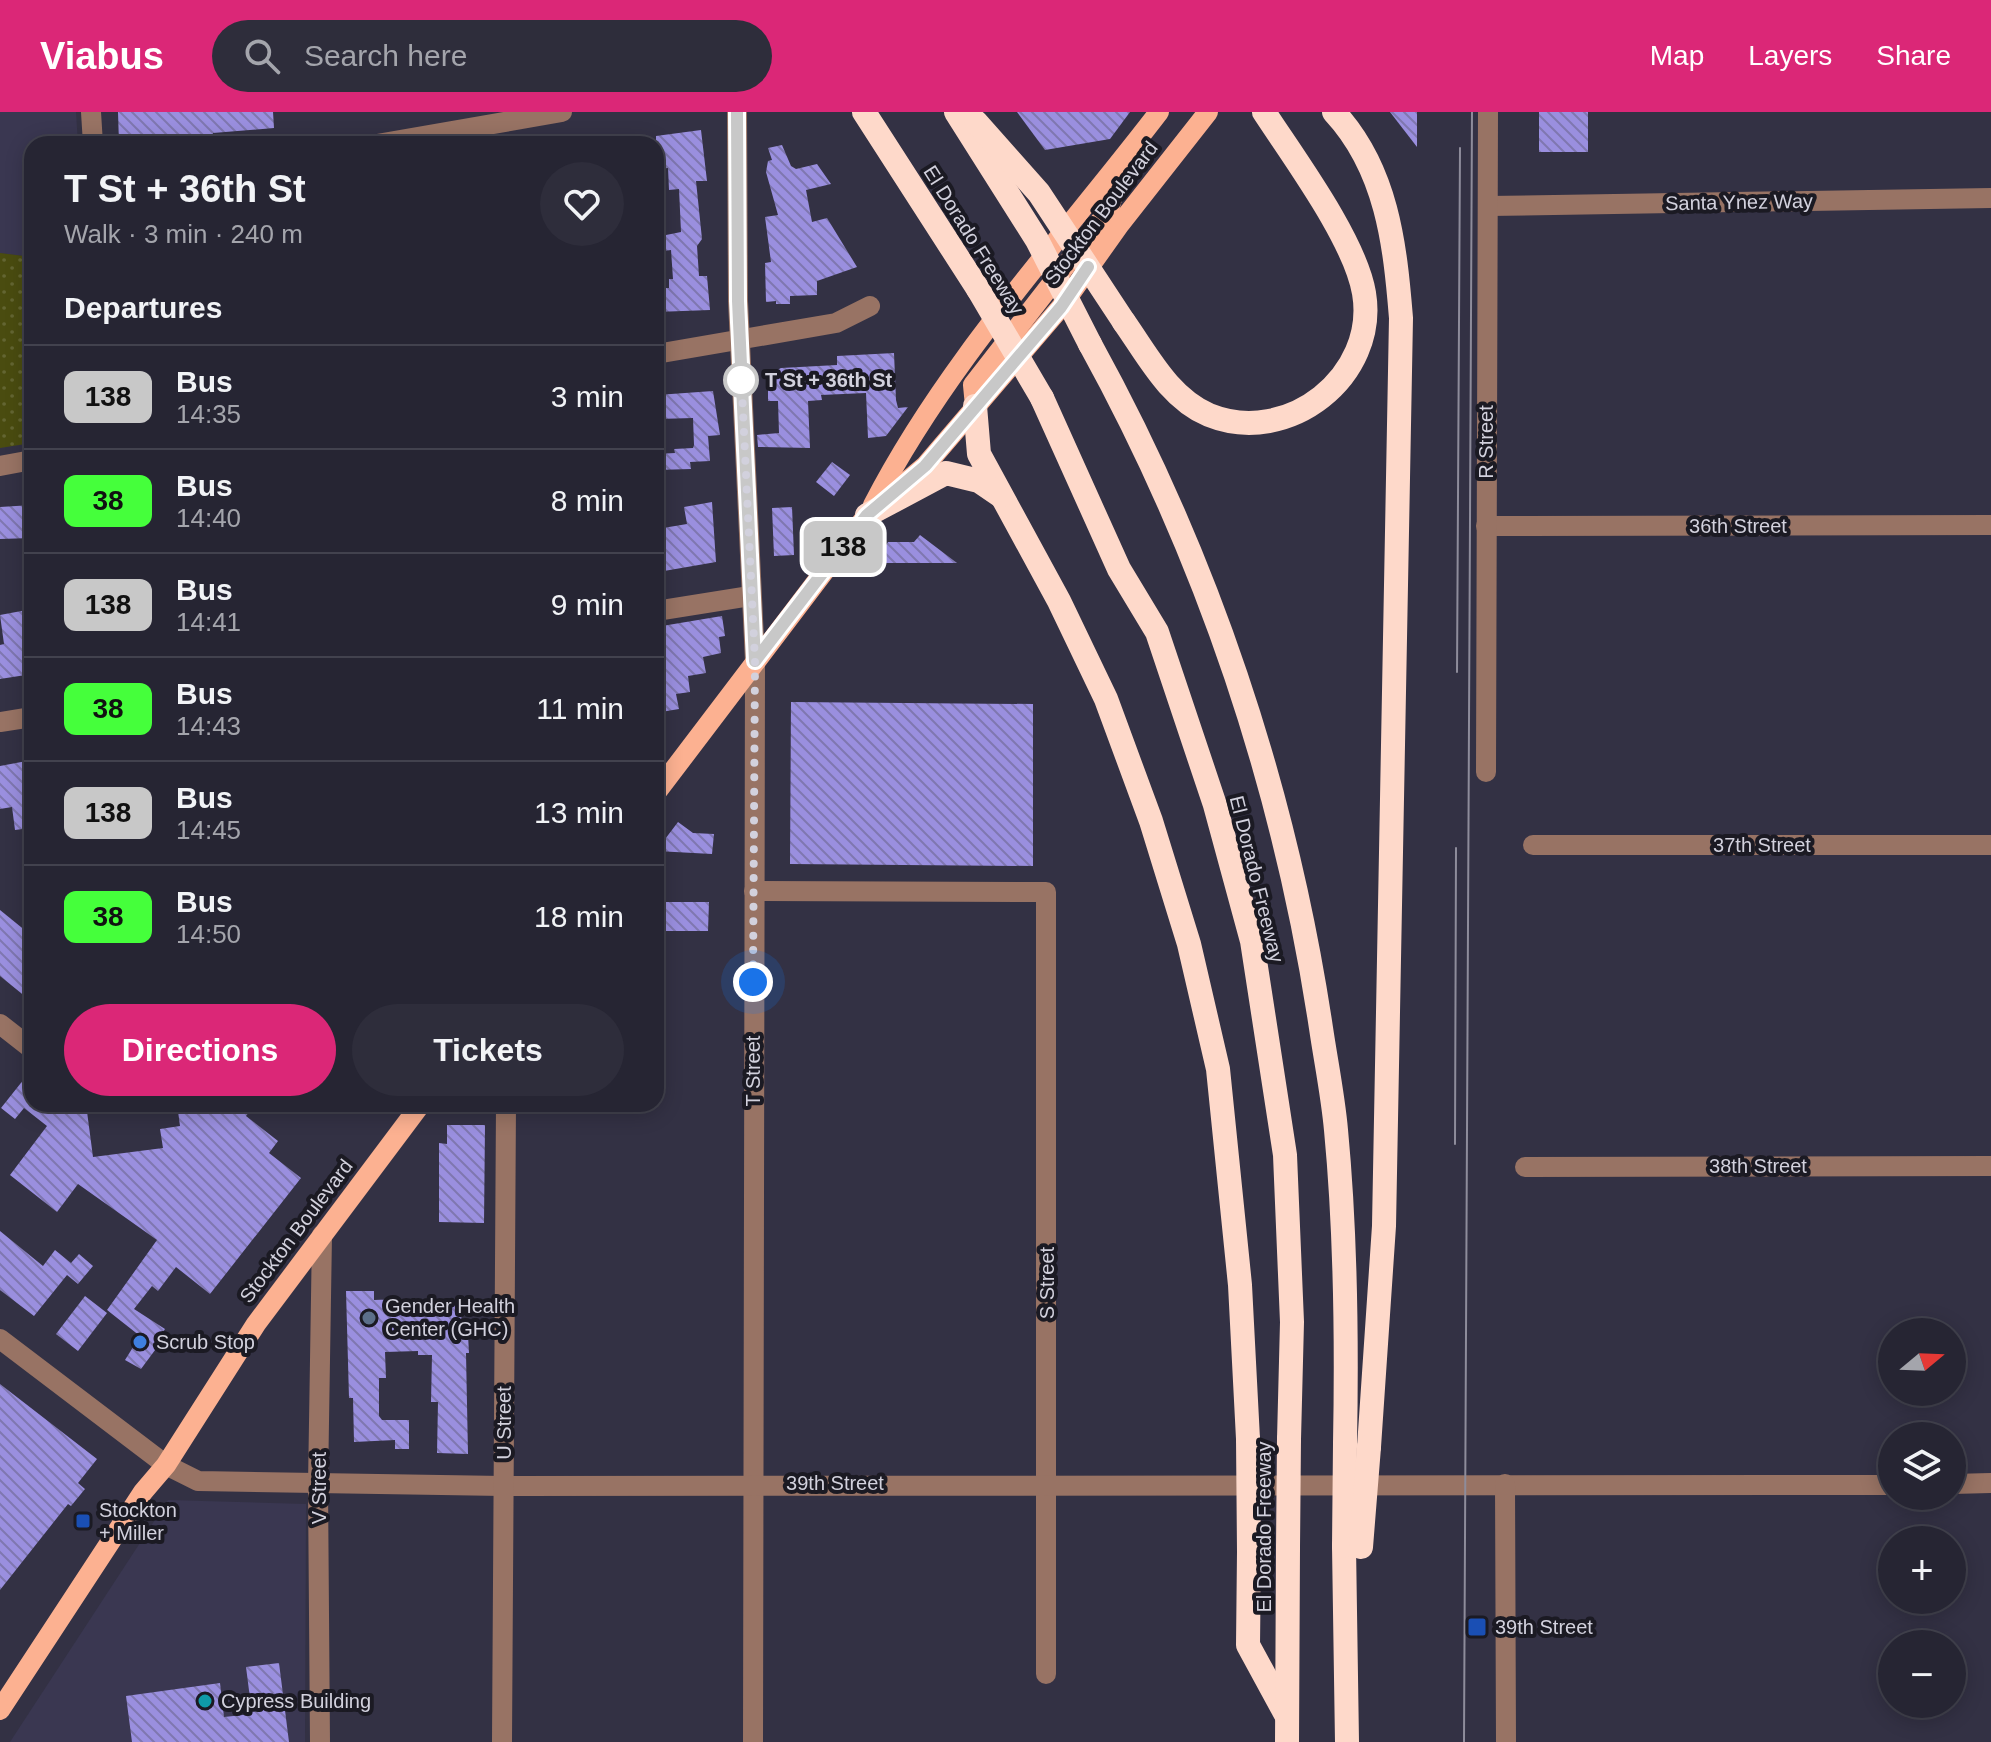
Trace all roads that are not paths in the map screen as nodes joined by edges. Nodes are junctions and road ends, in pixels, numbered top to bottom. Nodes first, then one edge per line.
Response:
1 (91, 112) edge
2 (562, 112) edge
3 (737, 112) edge
4 (864, 112) edge
5 (956, 112) edge
6 (967, 112) edge
7 (1159, 112) edge
8 (1208, 112) edge
9 (1264, 112) edge
10 (1334, 112) edge
11 (1488, 112) edge
12 (92, 136) edge
13 (423, 136) edge
14 (1122, 160) junction
15 (1991, 198) edge
16 (1488, 206) junction
17 (870, 306) dead end
18 (740, 340) junction
19 (664, 353) edge
20 (975, 406) junction
21 (24, 462) edge
22 (0, 466) edge
23 (1005, 498) junction
24 (867, 515) junction
25 (1991, 525) edge
26 (1486, 526) junction
27 (750, 596) junction
28 (664, 610) edge
29 (755, 661) junction
30 (24, 718) edge
31 (0, 722) edge
32 (1486, 772) dead end
33 (664, 782) edge
34 (1533, 845) dead end
35 (1991, 845) edge
36 (754, 891) junction
37 (0, 1024) edge
38 (24, 1043) edge
39 (415, 1112) edge
40 (506, 1112) edge
41 (1991, 1166) edge
42 (1525, 1167) dead end
43 (322, 1235) junction
44 (0, 1339) edge
45 (1357, 1446) junction
46 (166, 1465) junction
47 (1991, 1483) edge
48 (752, 1484) junction
49 (1505, 1484) junction
50 (1966, 1484) edge
51 (318, 1485) junction
52 (1046, 1485) junction
53 (1878, 1485) edge
54 (503, 1486) junction
55 (1046, 1674) dead end
56 (0, 1710) edge
57 (1288, 1717) junction
58 (320, 1742) edge
59 (502, 1742) edge
60 (753, 1742) edge
61 (1287, 1742) edge
62 (1347, 1742) edge
63 (1506, 1742) edge

1 - 12 street
2 - 13 street
3 - 18 street, T Street
4 - 57 highway, El Dorado Freeway, bridge
5 - 45 highway, El Dorado Freeway, bridge
6 - 9 highway, bridge
7 - 14 main road, Stockton Boulevard
8 - 20 main road, Stockton Boulevard
10 - 45 highway
11 - 16 street, R Street
14 - 20 main road
14 - 24 main road, Stockton Boulevard
15 - 16 street, Santa Ynez Way
16 - 26 street, R Street
17 - 18 street
18 - 19 street
18 - 27 street, T Street
20 - 23 highway
20 - 24 main road, Stockton Boulevard
21 - 22 street
23 - 24 highway
23 - 57 highway, bridge
24 - 29 main road, Stockton Boulevard
25 - 26 street, 36th Street
26 - 32 street, R Street
27 - 28 street
27 - 29 street, T Street
29 - 33 main road, Stockton Boulevard
29 - 36 street, T Street
30 - 31 street
34 - 35 street, 37th Street
36 - 48 street, T Street
36 - 52 street, S Street
37 - 38 street
39 - 43 main road, Stockton Boulevard
40 - 54 street, U Street
41 - 42 street, 38th Street
43 - 46 main road, Stockton Boulevard
43 - 51 street, V Street
44 - 46 street, 39th Street
45 - 62 highway, bridge
46 - 51 street, 39th Street
46 - 56 main road, Stockton Boulevard
47 - 50 street
48 - 52 street, 39th Street
48 - 54 street, 39th Street
48 - 60 street, T Street
49 - 52 street, 39th Street
49 - 53 street, 39th Street
49 - 63 street
51 - 54 street, 39th Street
51 - 58 street, V Street
52 - 55 street, S Street
54 - 59 street, U Street
57 - 61 highway, El Dorado Freeway

